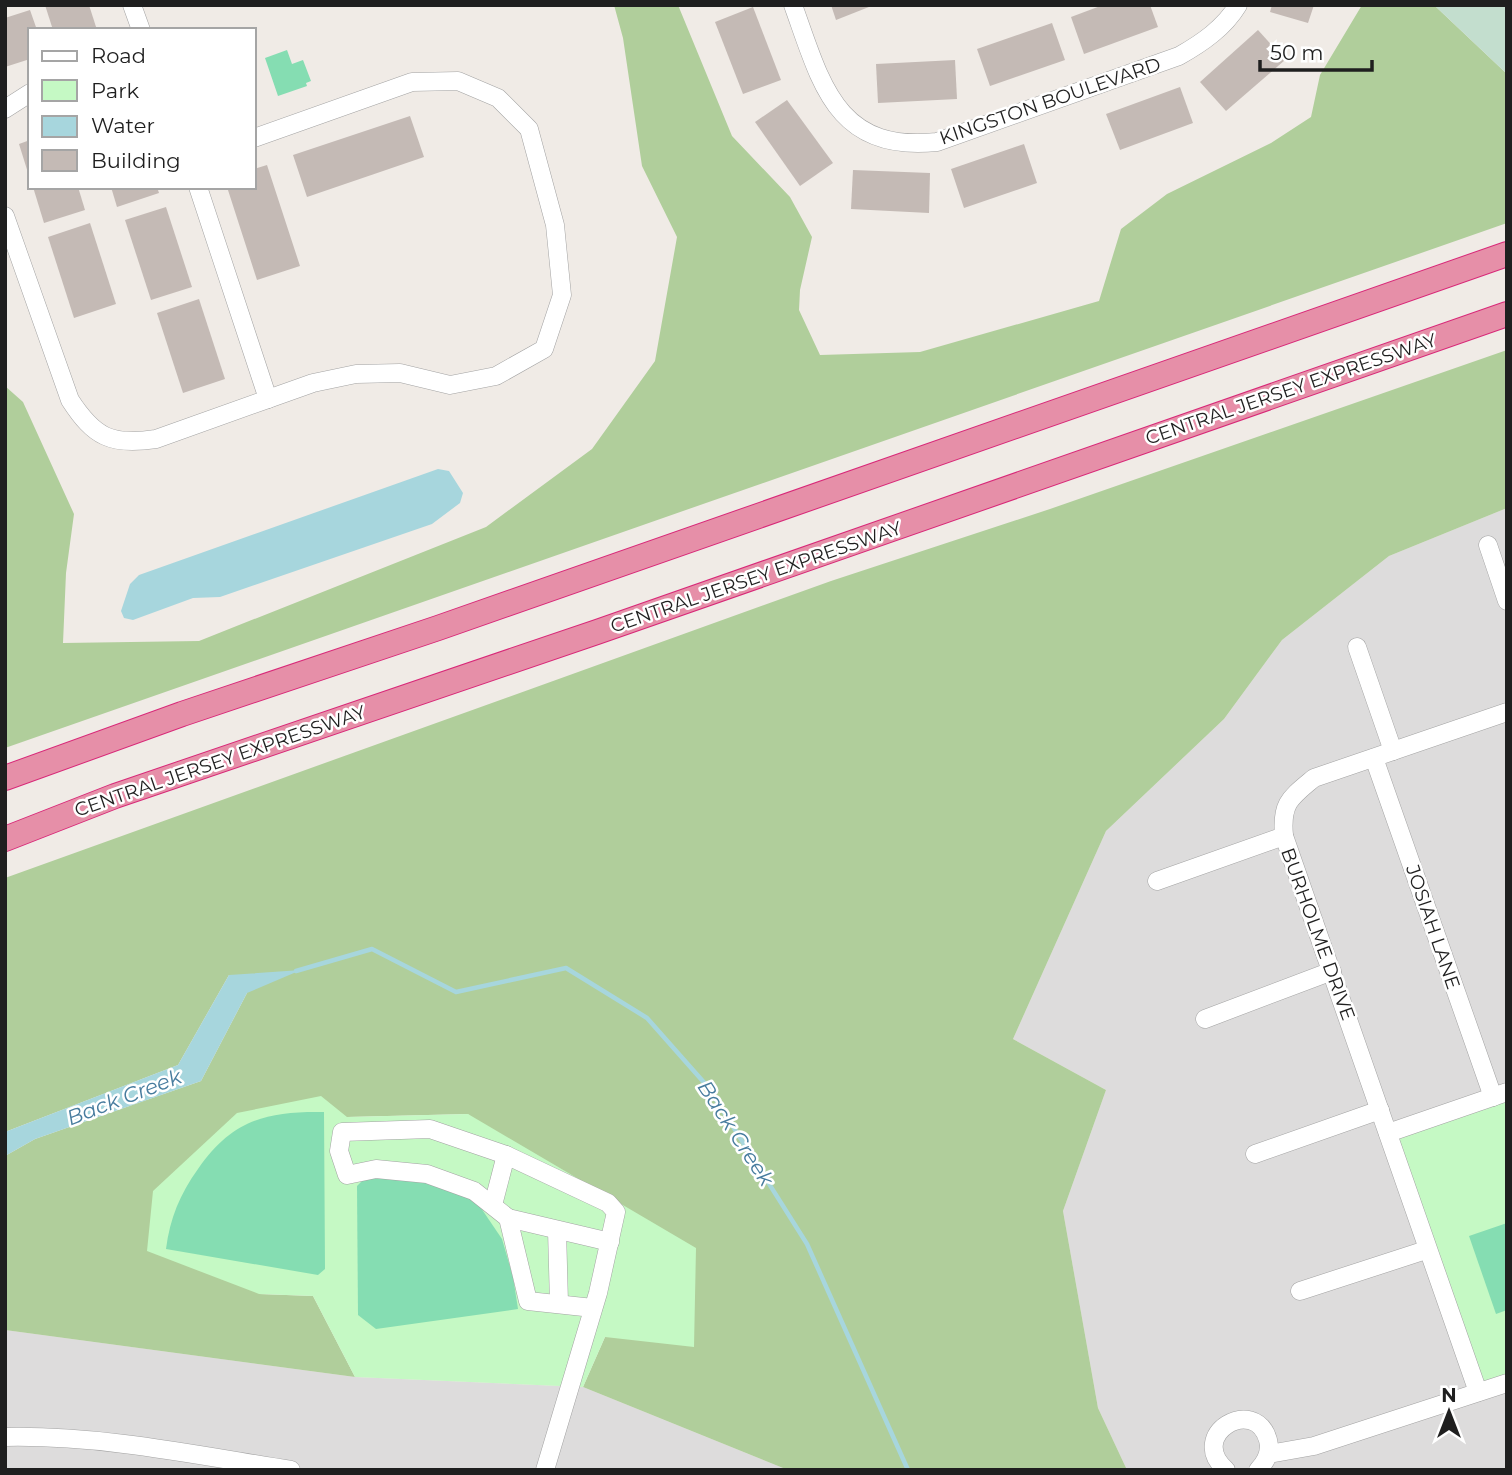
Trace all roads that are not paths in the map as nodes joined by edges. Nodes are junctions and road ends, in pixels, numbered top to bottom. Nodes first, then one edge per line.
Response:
1 (132, 5) edge
2 (793, 5) edge
3 (1238, 5) edge
4 (140, 28) edge
5 (28, 94) edge
6 (5, 109) edge
7 (256, 137) edge
8 (199, 189) edge
9 (5, 216) edge
10 (1507, 254) edge
11 (1507, 314) edge
12 (268, 399) junction
13 (1488, 545) dead end
14 (1507, 600) edge
15 (1357, 647) dead end
16 (1507, 712) edge
17 (1393, 751) junction
18 (1374, 758) junction
19 (5, 778) edge
20 (1284, 836) junction
21 (5, 839) edge
22 (1157, 881) dead end
23 (1332, 971) junction
24 (1205, 1019) dead end
25 (1500, 1094) edge
26 (1380, 1110) junction
27 (1388, 1133) junction
28 (1255, 1154) dead end
29 (506, 1155) junction
30 (494, 1205) junction
31 (508, 1218) junction
32 (557, 1230) junction
33 (610, 1242) junction
34 (1426, 1250) junction
35 (1300, 1291) dead end
36 (559, 1303) junction
37 (593, 1308) junction
38 (1507, 1383) edge
39 (1478, 1392) junction
40 (5, 1437) edge
41 (1269, 1454) junction
42 (291, 1470) edge
43 (545, 1470) edge
44 (1226, 1470) edge
45 (1258, 1470) edge

1 - 4 street
2 - 3 street, KINGSTON BOULEVARD
5 - 6 street
7 - 12 street
8 - 12 street
9 - 12 street
10 - 19 highway
11 - 21 highway, CENTRAL JERSEY EXPRESSWAY
13 - 14 street
15 - 17 street
16 - 17 street, BURHOLME DRIVE
17 - 18 street, BURHOLME DRIVE
18 - 20 street, BURHOLME DRIVE
18 - 25 street, JOSIAH LANE
20 - 22 street
20 - 23 street, BURHOLME DRIVE
23 - 24 street
23 - 26 street, BURHOLME DRIVE
25 - 27 street
26 - 27 street, BURHOLME DRIVE
26 - 28 street
27 - 34 street, BURHOLME DRIVE
29 - 30 street
29 - 30 street
29 - 33 street
30 - 31 street
31 - 32 street
31 - 36 street
32 - 33 street
32 - 36 street
33 - 37 street
34 - 35 street
34 - 39 street, BURHOLME DRIVE
36 - 37 street
37 - 43 street
38 - 39 street
39 - 41 street
40 - 42 street
41 - 44 street
41 - 45 street

